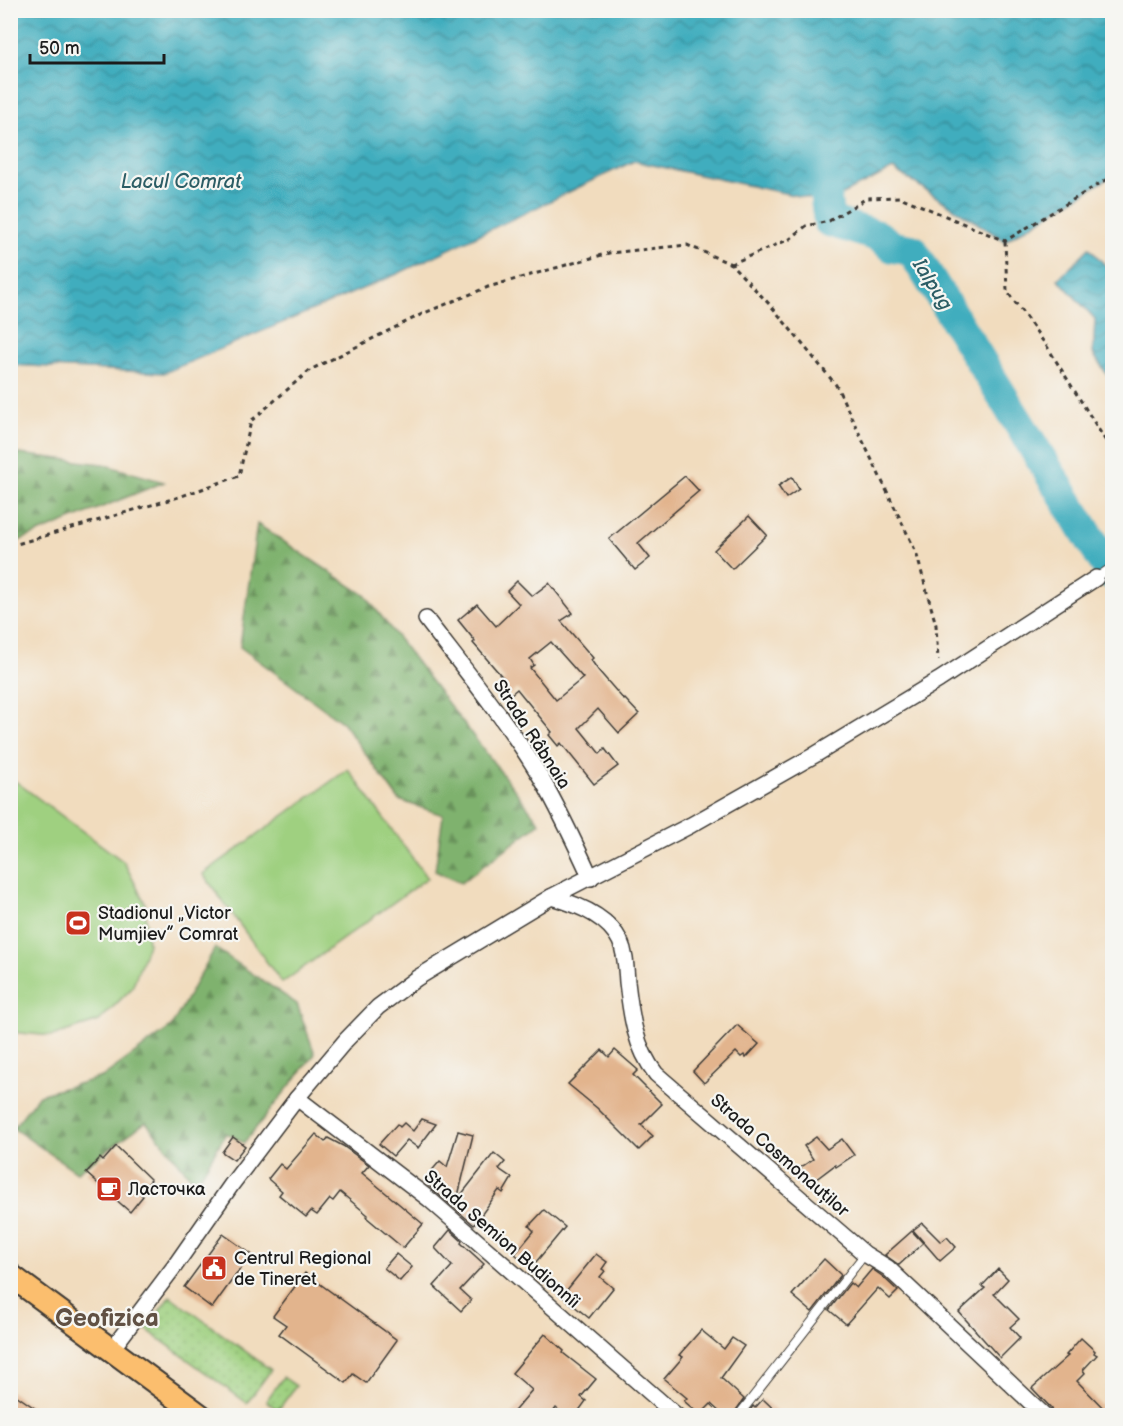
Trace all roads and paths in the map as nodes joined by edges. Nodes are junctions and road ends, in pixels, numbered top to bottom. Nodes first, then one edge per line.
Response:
1 (1113, 176) edge
2 (1005, 241) junction
3 (731, 264) junction
4 (1113, 458) edge
5 (10, 546) edge
6 (1113, 567) edge
7 (1096, 578) joint
8 (426, 619) dead end
9 (939, 680) junction
10 (591, 878) junction
11 (551, 897) junction
12 (297, 1098) junction
13 (865, 1254) junction
14 (10, 1275) edge
15 (112, 1349) junction
16 (201, 1416) edge
17 (677, 1416) edge
18 (738, 1416) edge
19 (1045, 1416) edge

1 - 2 path
2 - 3 path
2 - 4 path
3 - 5 path
3 - 9 path
6 - 7 lane
7 - 9 street
8 - 10 street, Strada Râbnaia
9 - 10 street
10 - 11 street
11 - 12 street
11 - 13 street, Strada Cosmonauților
12 - 15 street
12 - 17 street, Strada Semion Budionnîi
13 - 18 lane
13 - 19 street, Strada Cosmonauților
14 - 15 main road
15 - 16 main road

